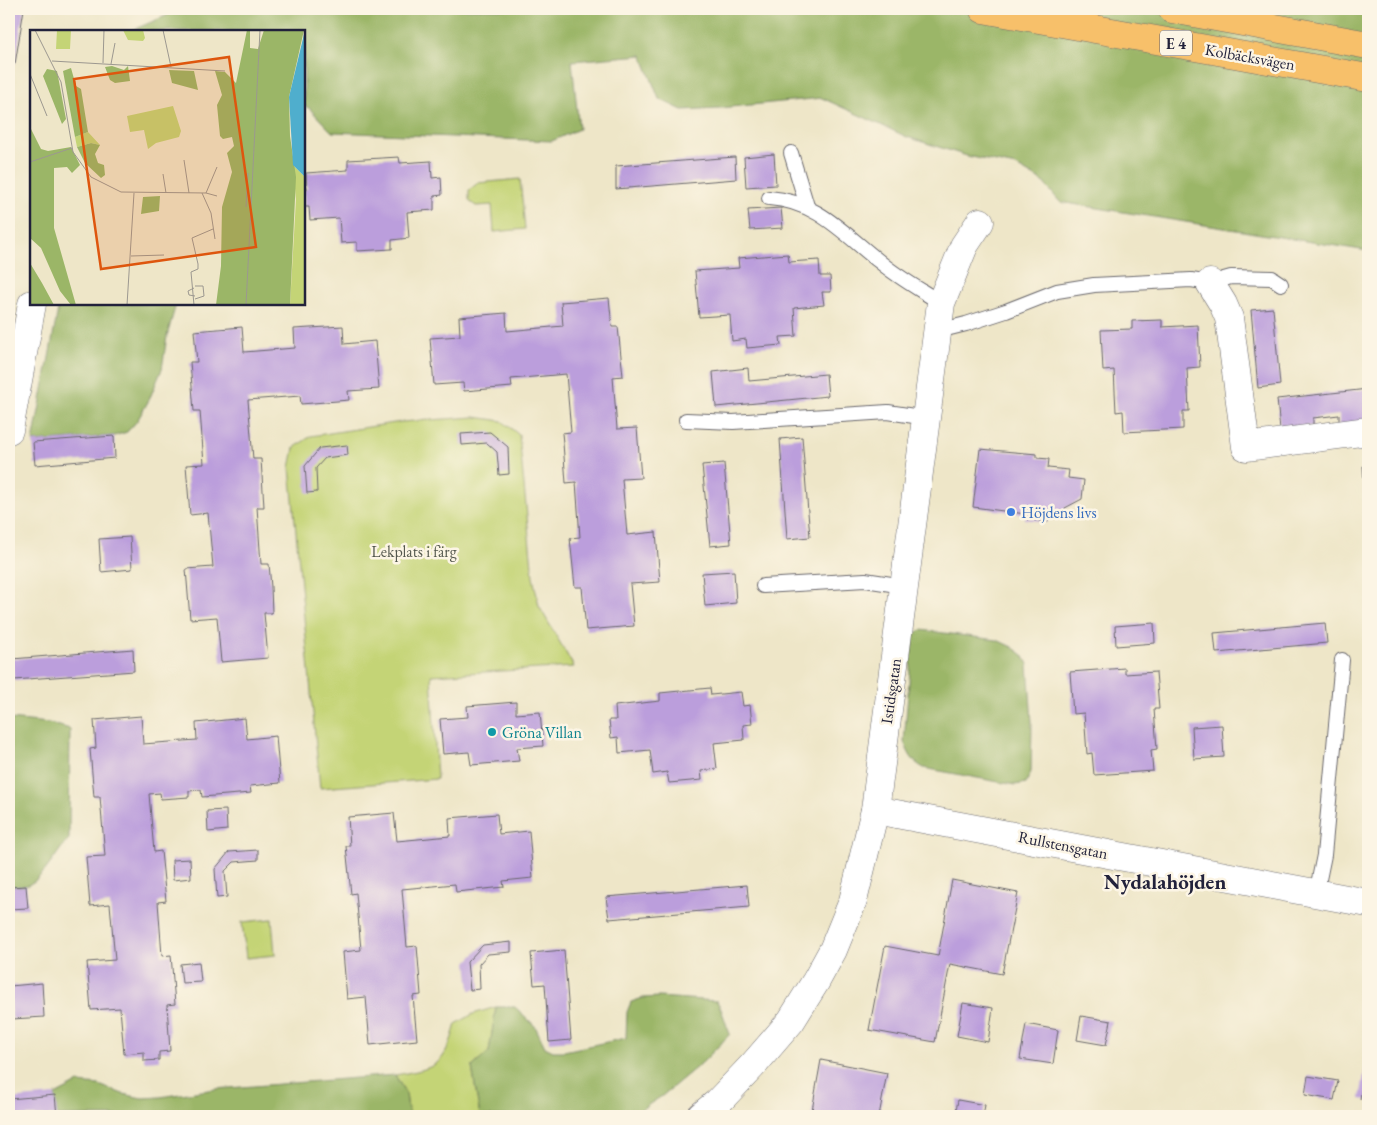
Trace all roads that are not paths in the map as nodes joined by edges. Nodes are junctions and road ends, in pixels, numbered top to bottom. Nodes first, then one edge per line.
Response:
1 (983, 9) edge
2 (1172, 9) edge
3 (1368, 46) edge
4 (1368, 78) edge
5 (791, 153) dead end
6 (769, 198) dead end
7 (806, 206) junction
8 (980, 222) dead end
9 (1210, 283) junction
10 (1281, 284) dead end
11 (941, 303) junction
12 (32, 305) edge
13 (938, 331) junction
14 (926, 418) junction
15 (686, 420) dead end
16 (9, 426) edge
17 (1368, 432) edge
18 (763, 586) dead end
19 (904, 586) junction
20 (1342, 660) dead end
21 (875, 810) junction
22 (1316, 894) junction
23 (1368, 903) edge
24 (701, 1116) edge

1 - 4 highway, Kolbäcksvägen / E 4
2 - 3 highway, Kolbäcksvägen / E 4
5 - 7 lane
6 - 7 lane
7 - 11 lane
8 - 11 street, Istidsgatan
9 - 10 lane
9 - 13 lane
9 - 17 street
11 - 13 street, Istidsgatan
12 - 16 street
13 - 14 street, Istidsgatan
14 - 15 lane
14 - 19 street, Istidsgatan
18 - 19 lane
19 - 21 street, Istidsgatan
20 - 22 lane
21 - 22 street, Rullstensgatan
21 - 24 street, Istidsgatan
22 - 23 street, Rullstensgatan

